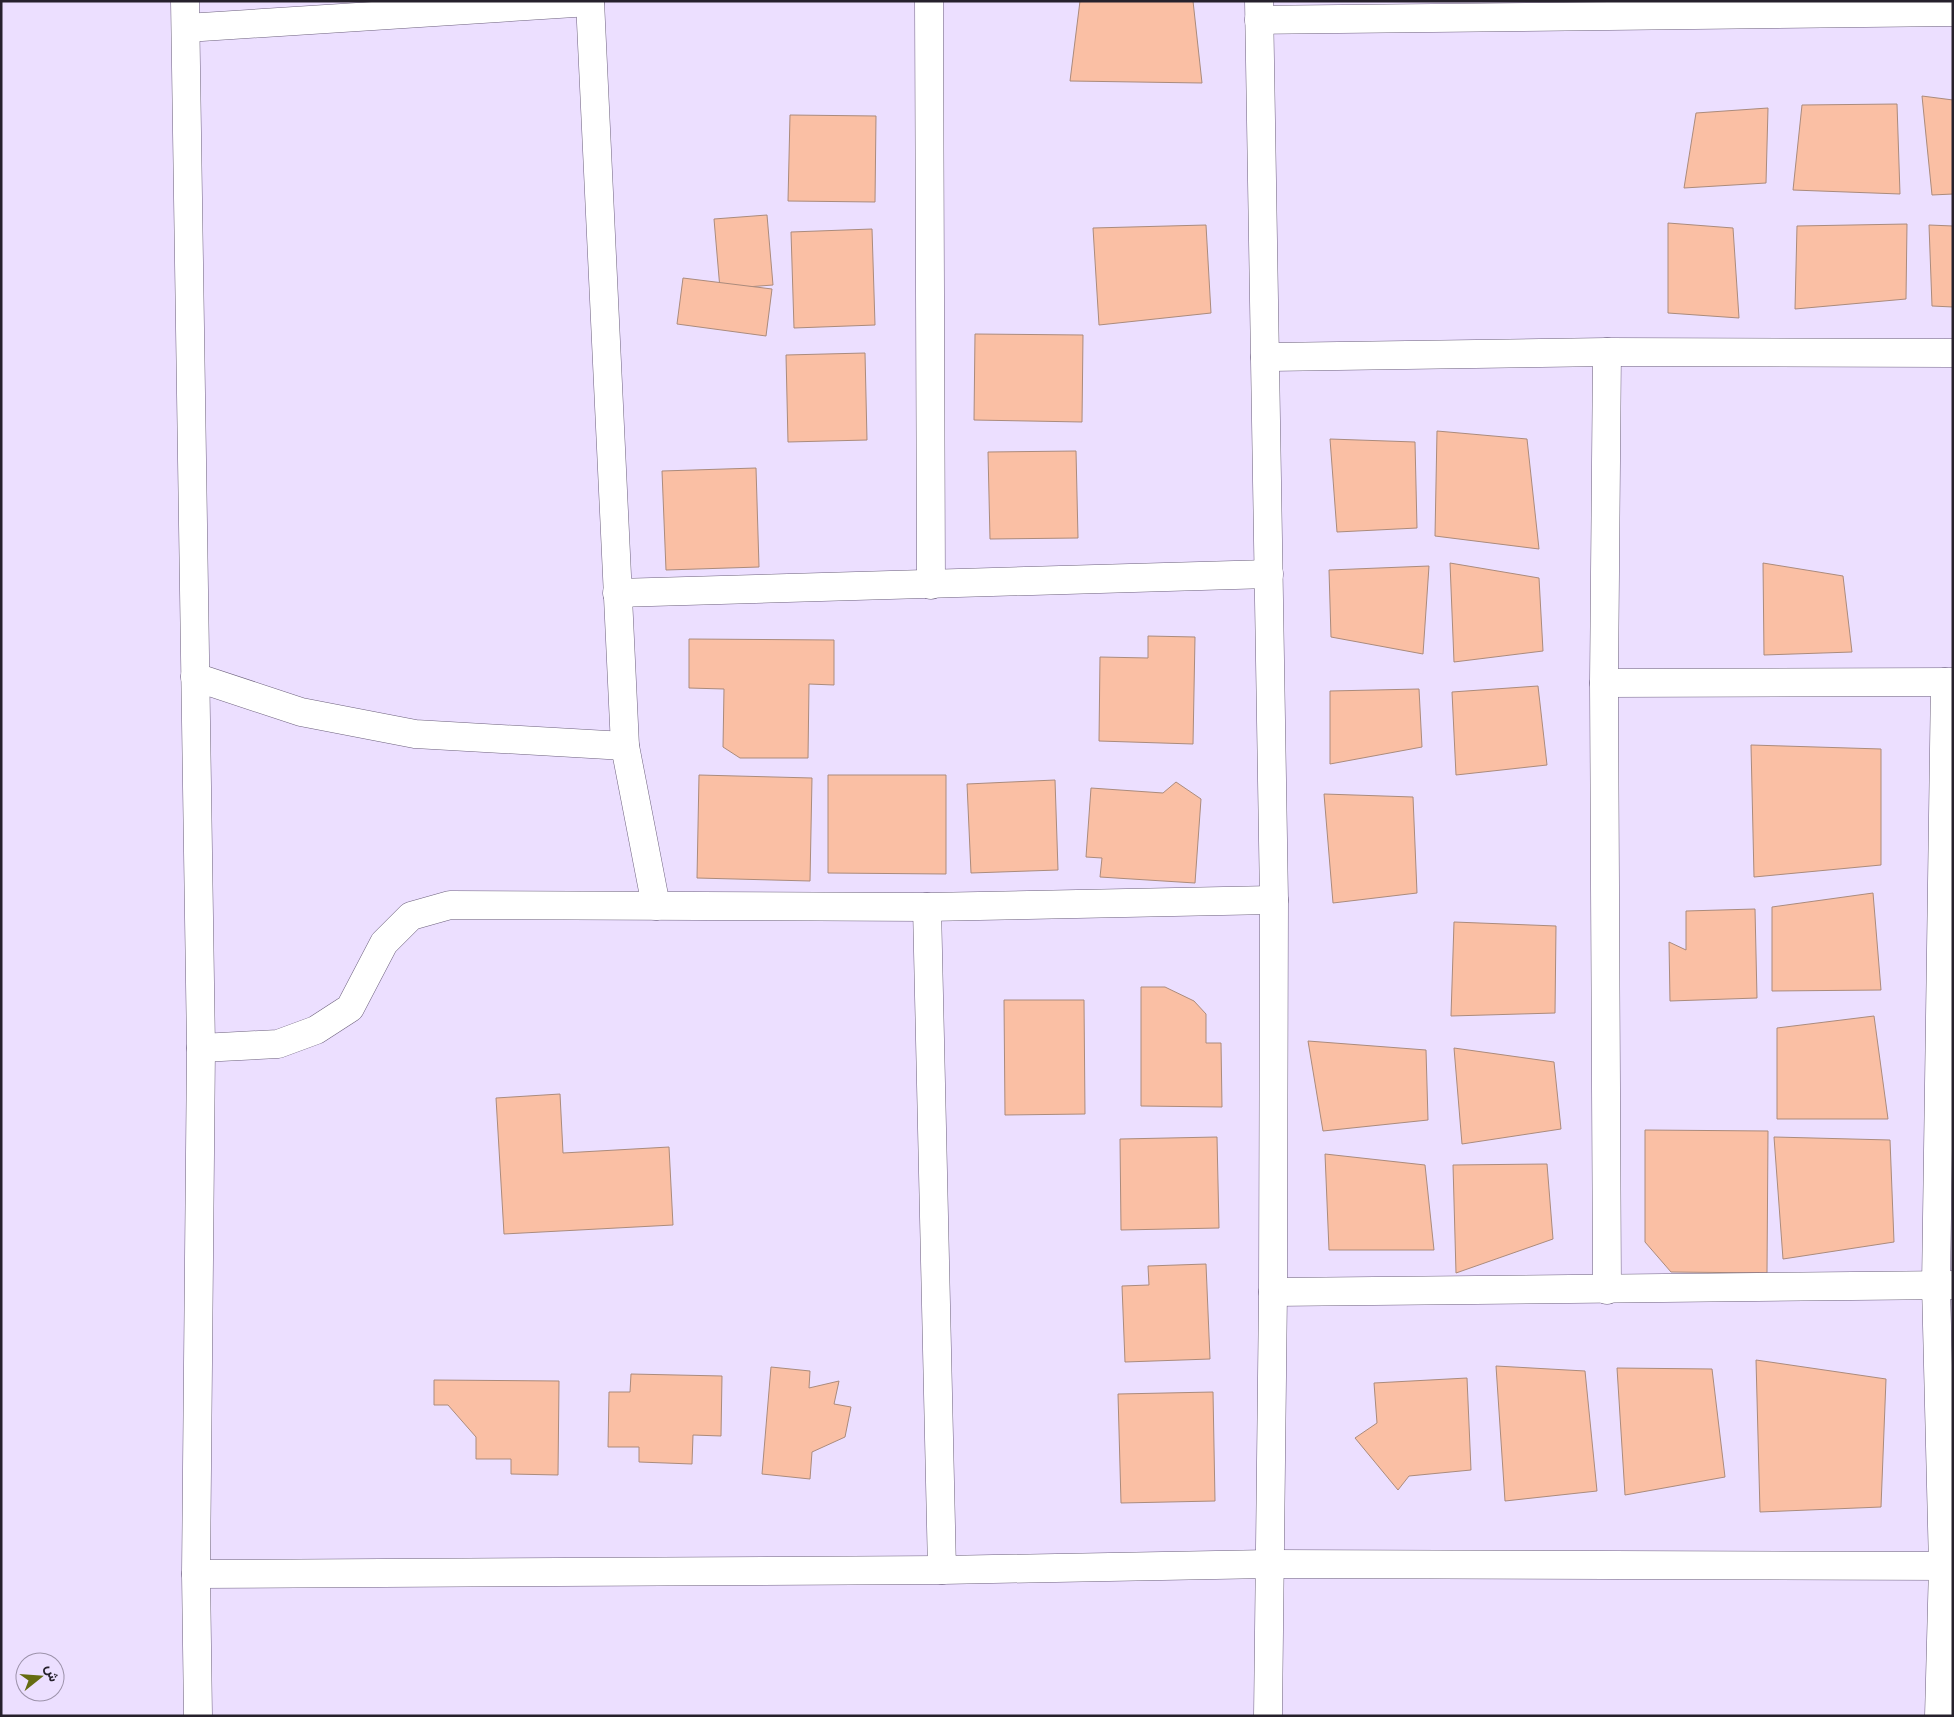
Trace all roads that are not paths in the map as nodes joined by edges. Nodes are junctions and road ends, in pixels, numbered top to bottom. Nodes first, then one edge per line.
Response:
1 (185, 1) edge
2 (929, 1) edge
3 (590, 2) edge
4 (1259, 11) edge
5 (1953, 12) edge
6 (186, 28) junction
7 (1607, 352) junction
8 (1953, 353) edge
9 (1265, 357) junction
10 (1269, 574) junction
11 (931, 585) junction
12 (617, 593) junction
13 (196, 677) junction
14 (1949, 682) edge
15 (1604, 683) junction
16 (625, 746) junction
17 (1274, 900) junction
18 (656, 906) junction
19 (928, 906) junction
20 (201, 1048) junction
21 (1945, 1286) edge
22 (1608, 1290) junction
23 (1273, 1292) junction
24 (1270, 1564) junction
25 (1948, 1566) edge
26 (942, 1570) junction
27 (196, 1574) junction
28 (198, 1716) edge
29 (1268, 1716) edge
30 (1939, 1716) edge

1 - 6 street
2 - 11 street
3 - 6 street
3 - 12 street
4 - 5 street
4 - 9 street
6 - 13 street
7 - 8 street
7 - 9 street
7 - 15 street
9 - 10 street
10 - 11 street
10 - 17 street
11 - 12 street
12 - 16 street
13 - 16 street
13 - 20 street
14 - 15 street
14 - 21 street
15 - 22 street
16 - 18 street
17 - 19 street
17 - 23 street
18 - 19 street
18 - 20 street
19 - 26 street
20 - 27 street
21 - 22 street
21 - 25 street
22 - 23 street
23 - 24 street
24 - 25 street
24 - 26 street
24 - 29 street
25 - 30 street
26 - 27 street
27 - 28 street

